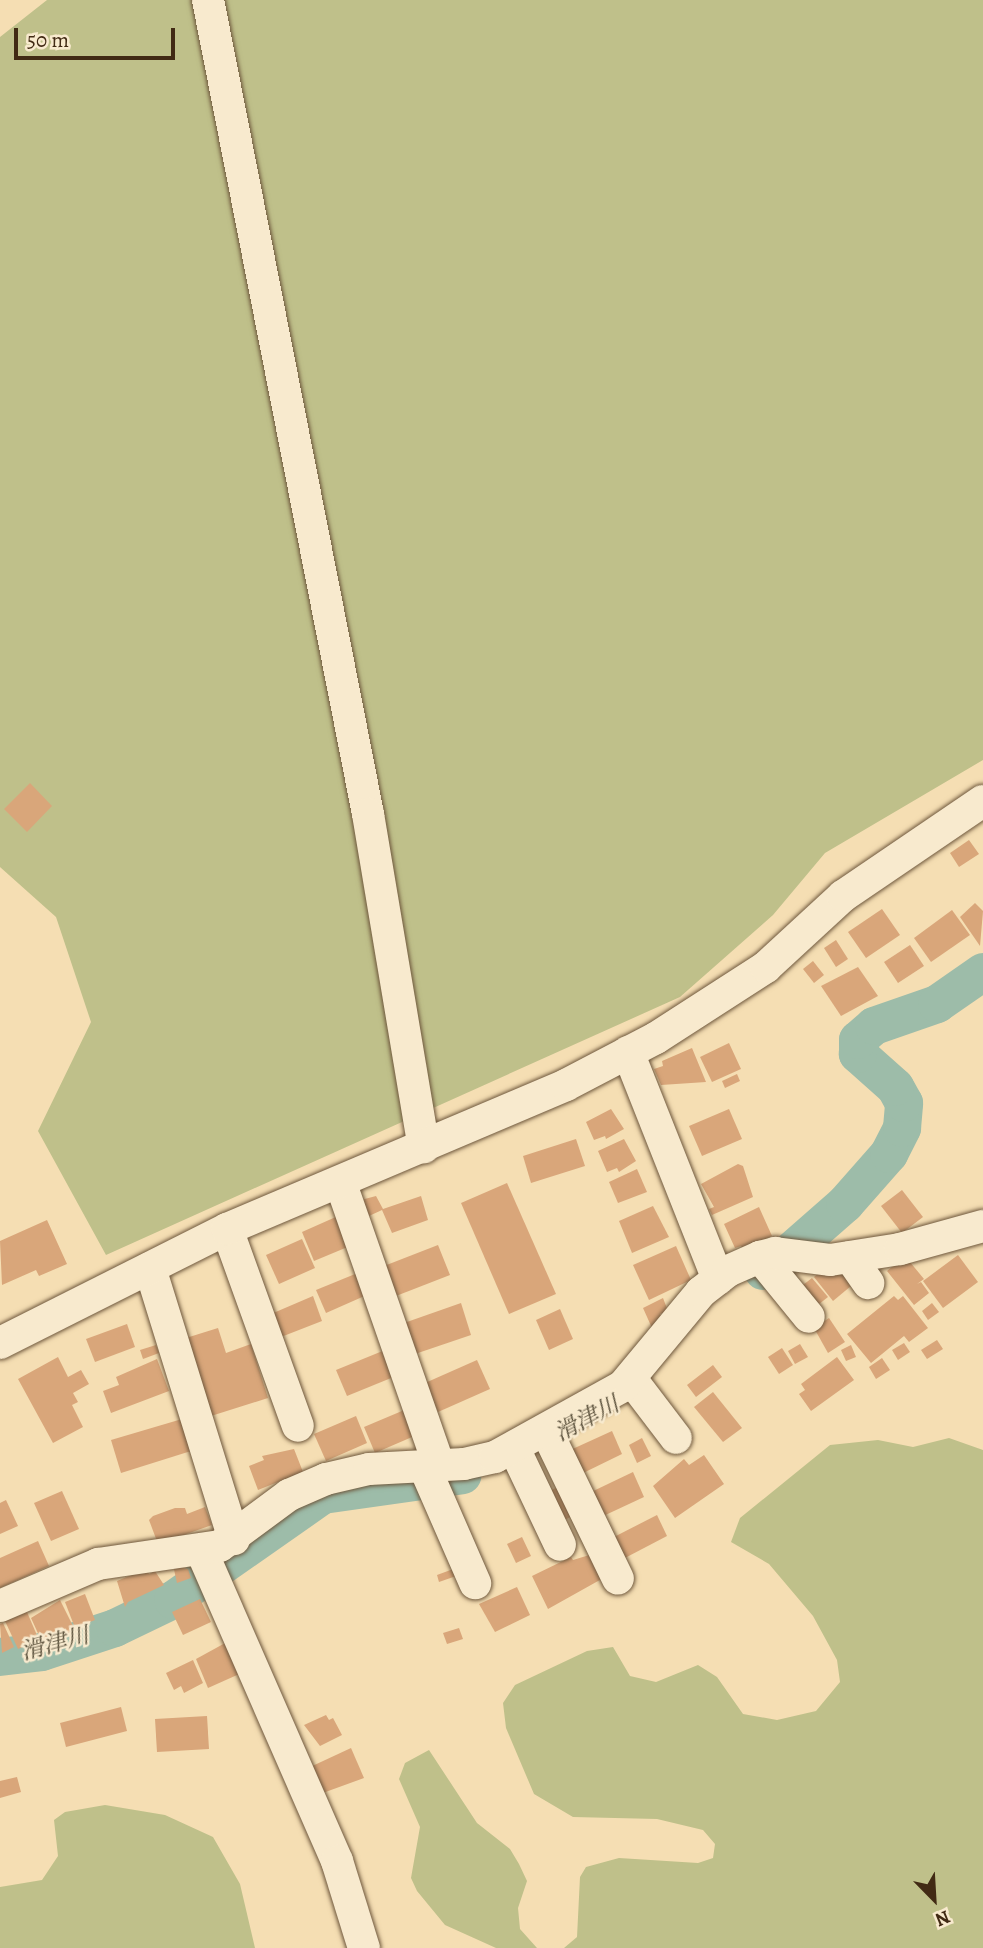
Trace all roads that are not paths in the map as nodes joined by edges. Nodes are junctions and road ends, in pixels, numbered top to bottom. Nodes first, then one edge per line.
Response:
1 (208, 0) edge
2 (983, 801) edge
3 (628, 1052) junction
4 (424, 1147) junction
5 (341, 1184) junction
6 (983, 1226) edge
7 (227, 1229) junction
8 (760, 1257) junction
9 (850, 1257) junction
10 (150, 1268) junction
11 (718, 1279) junction
12 (868, 1283) dead end
13 (809, 1317) dead end
14 (0, 1343) edge
15 (631, 1379) junction
16 (298, 1426) dead end
17 (545, 1430) junction
18 (676, 1438) dead end
19 (514, 1448) junction
20 (432, 1466) junction
21 (234, 1539) junction
22 (559, 1545) dead end
23 (202, 1552) junction
24 (618, 1579) dead end
25 (475, 1583) dead end
26 (0, 1606) edge
27 (365, 1948) edge

1 - 4 street
2 - 3 street
3 - 4 street
3 - 11 street
4 - 5 street
5 - 7 street
5 - 20 street
6 - 9 street
7 - 10 street
7 - 16 street
8 - 9 street
8 - 11 street
8 - 13 street
9 - 12 street
10 - 14 street
10 - 21 street
11 - 15 street
15 - 17 street
15 - 18 street
17 - 19 street
17 - 24 street
19 - 20 street
19 - 22 street
20 - 21 street
20 - 25 street
21 - 23 street
23 - 26 street
23 - 27 street

